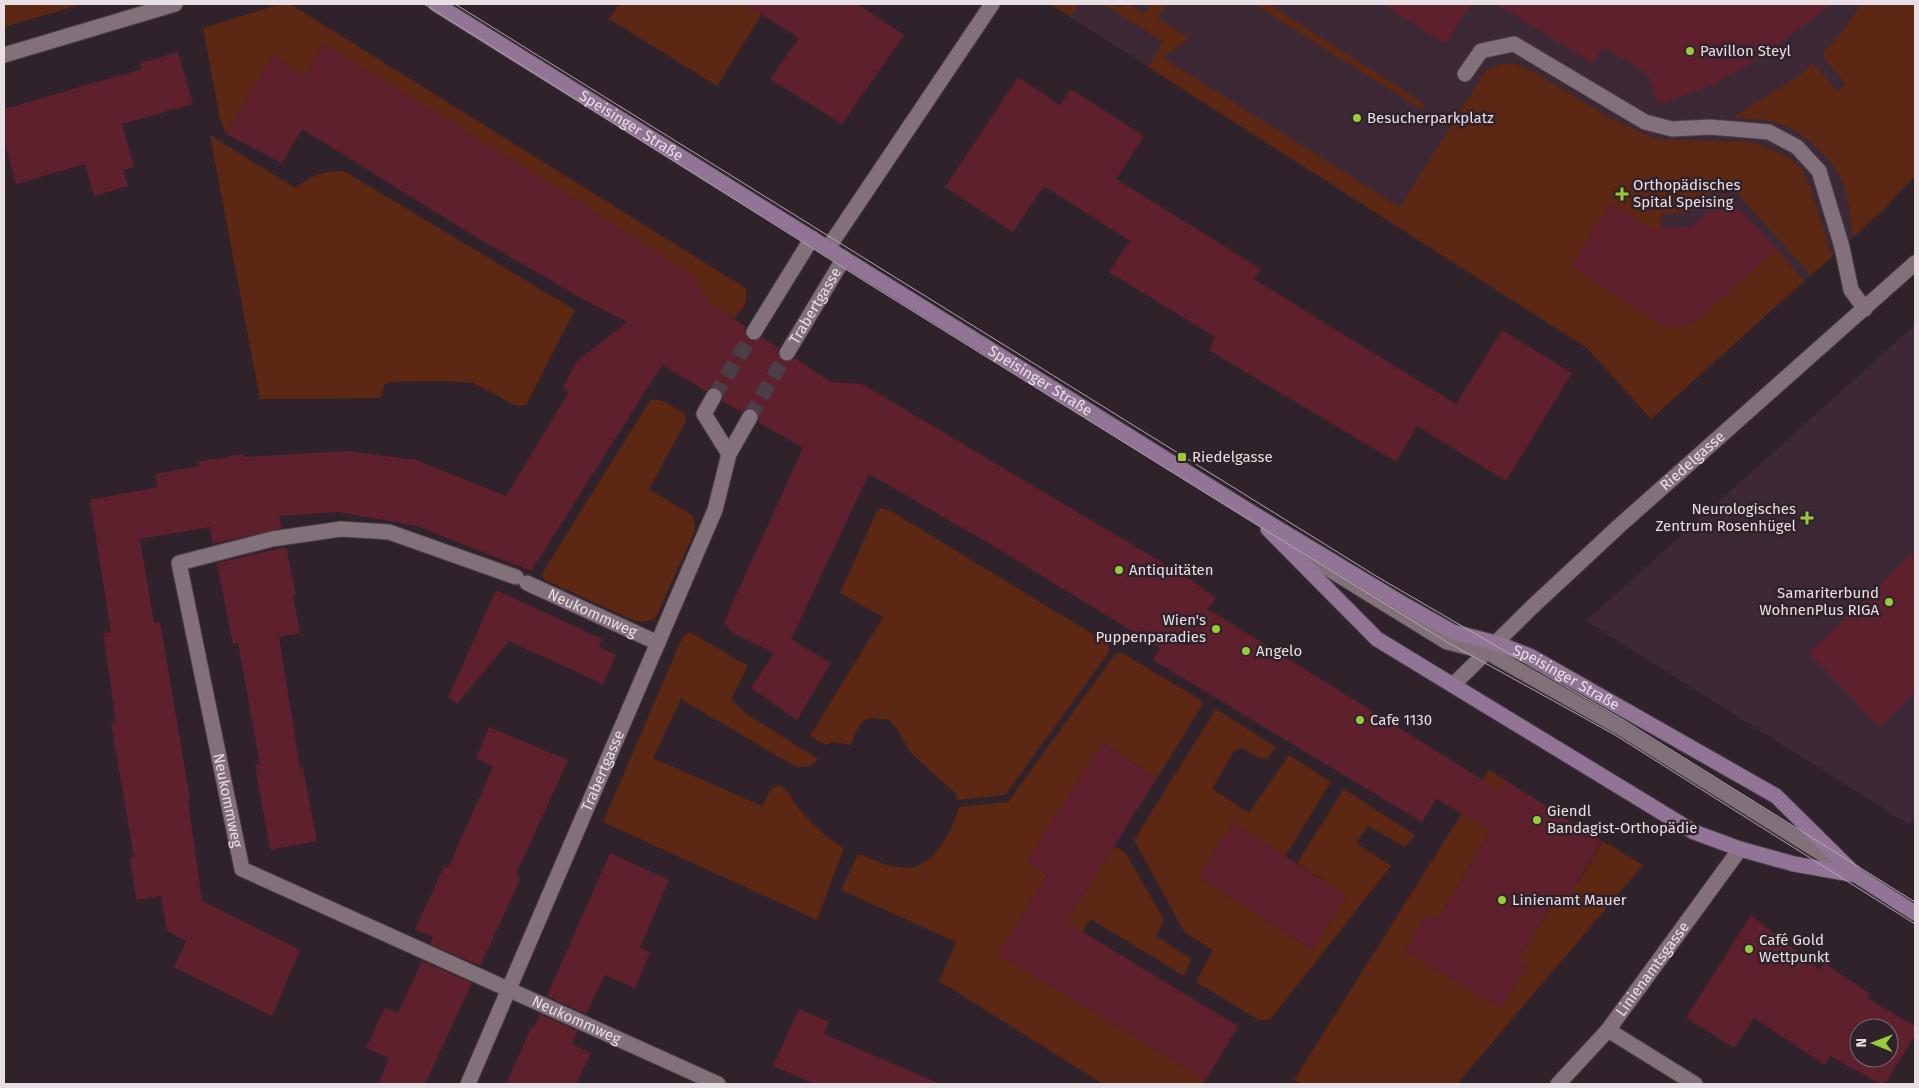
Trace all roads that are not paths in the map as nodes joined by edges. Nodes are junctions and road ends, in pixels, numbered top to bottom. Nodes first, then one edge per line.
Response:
1 (175, 4) edge
2 (436, 4) edge
3 (992, 4) edge
4 (4, 55) edge
5 (1464, 74) dead end
6 (812, 238) junction
7 (828, 248) junction
8 (844, 258) junction
9 (1915, 263) edge
10 (1865, 309) junction
11 (754, 332) tunnel mouth
12 (787, 353) tunnel mouth
13 (714, 396) tunnel mouth
14 (750, 417) tunnel mouth
15 (729, 454) junction
16 (1254, 514) junction
17 (1275, 536) junction
18 (658, 643) junction
19 (1491, 647) junction
20 (1453, 685) junction
21 (1740, 848) junction
22 (1856, 875) junction
23 (1915, 913) edge
24 (508, 989) junction
25 (1608, 1030) junction
26 (468, 1084) edge
27 (718, 1084) edge
28 (1558, 1084) edge
29 (1695, 1084) edge

1 - 4 street
2 - 6 main road, Speisinger Straße
3 - 7 street
5 - 10 street
6 - 7 main road, Speisinger Straße
6 - 11 street
7 - 8 main road, Speisinger Straße
8 - 12 street, Trabertgasse
8 - 16 main road, Speisinger Straße
9 - 10 street, Riedelgasse
10 - 19 street, Riedelgasse
13 - 15 street
14 - 15 street, Trabertgasse
15 - 18 street, Trabertgasse
16 - 17 main road, Speisinger Straße
16 - 19 main road, Speisinger Straße
17 - 19 street, Speisinger Straße
17 - 20 main road, Speisinger Straße
18 - 24 street, Trabertgasse
18 - 24 street, Neukommweg
19 - 20 street, Riedelgasse
19 - 22 street, Speisinger Straße
19 - 22 main road, Speisinger Straße
20 - 21 main road, Speisinger Straße
21 - 22 main road, Speisinger Straße
21 - 25 street, Linienamtsgasse
22 - 23 main road, Speisinger Straße
24 - 26 street, Trabertgasse
24 - 27 street, Neukommweg
25 - 28 street, Linienamtsgasse
25 - 29 street

